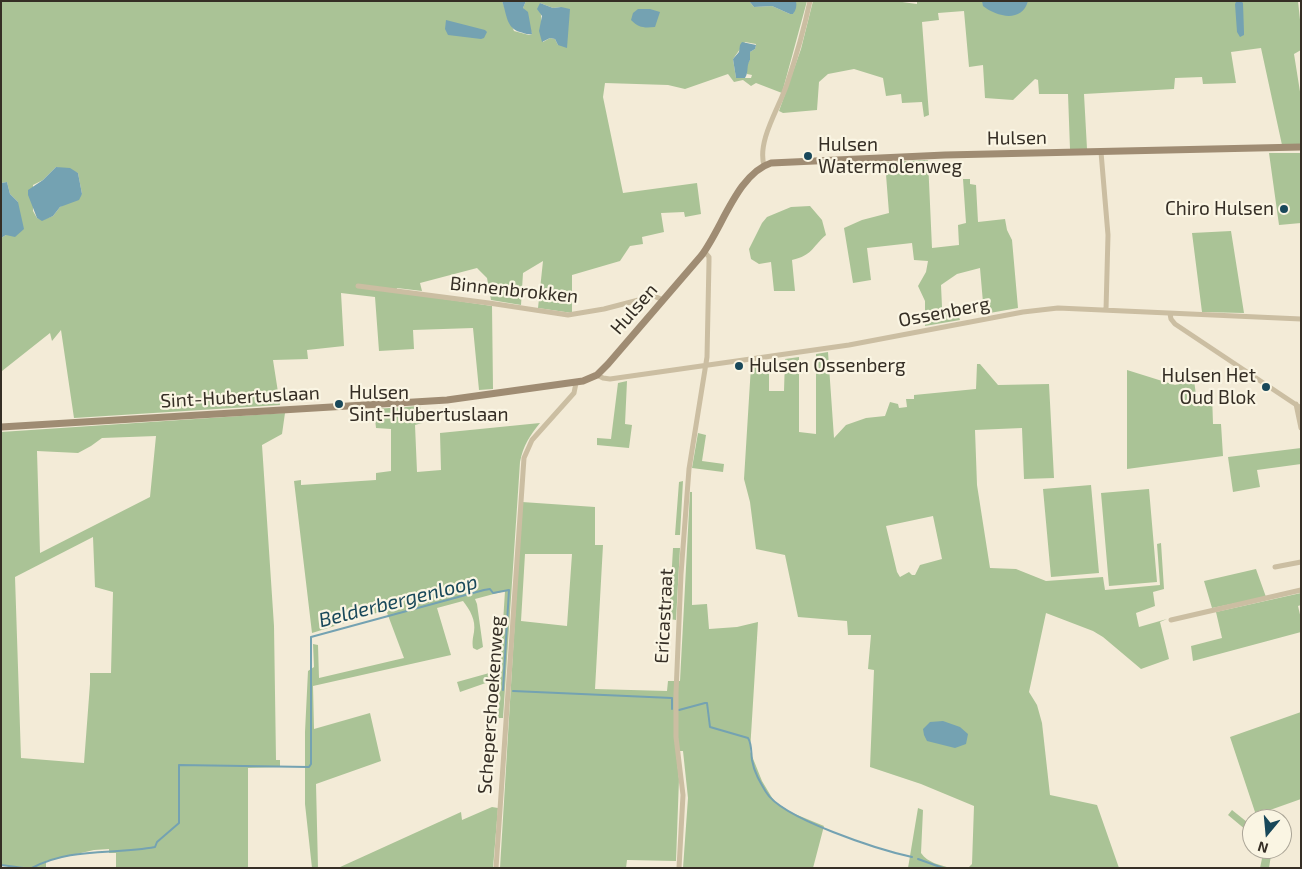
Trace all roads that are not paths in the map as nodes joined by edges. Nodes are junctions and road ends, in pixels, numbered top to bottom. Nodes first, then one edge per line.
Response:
1 (810, 1) edge
2 (1301, 147) edge
3 (1101, 152) junction
4 (764, 165) junction
5 (704, 251) junction
6 (358, 286) dead end
7 (663, 300) junction
8 (1106, 310) junction
9 (1170, 314) junction
10 (1301, 319) edge
11 (705, 366) junction
12 (597, 374) junction
13 (576, 383) junction
14 (1298, 406) edge
15 (1, 428) edge
16 (1301, 428) edge
17 (1301, 562) edge
18 (1275, 567) dead end
19 (1301, 590) edge
20 (1171, 620) dead end
21 (496, 868) edge
22 (679, 868) edge

1 - 4 street
2 - 3 street, Hulsen
3 - 4 street, Hulsen
3 - 8 street
4 - 5 street, Hulsen
5 - 7 street, Hulsen
5 - 11 street, Ericastraat
6 - 7 street, Binnenbrokken
7 - 12 street, Hulsen
8 - 9 street, Ossenberg
8 - 11 street, Ossenberg
9 - 10 street, Ossenberg
9 - 14 street
11 - 12 street, Ossenberg
11 - 22 street, Ericastraat
12 - 13 street, Sint-Hubertuslaan
13 - 15 street, Sint-Hubertuslaan
13 - 21 street, Schepershoekenweg
14 - 16 street
17 - 18 street
19 - 20 street

